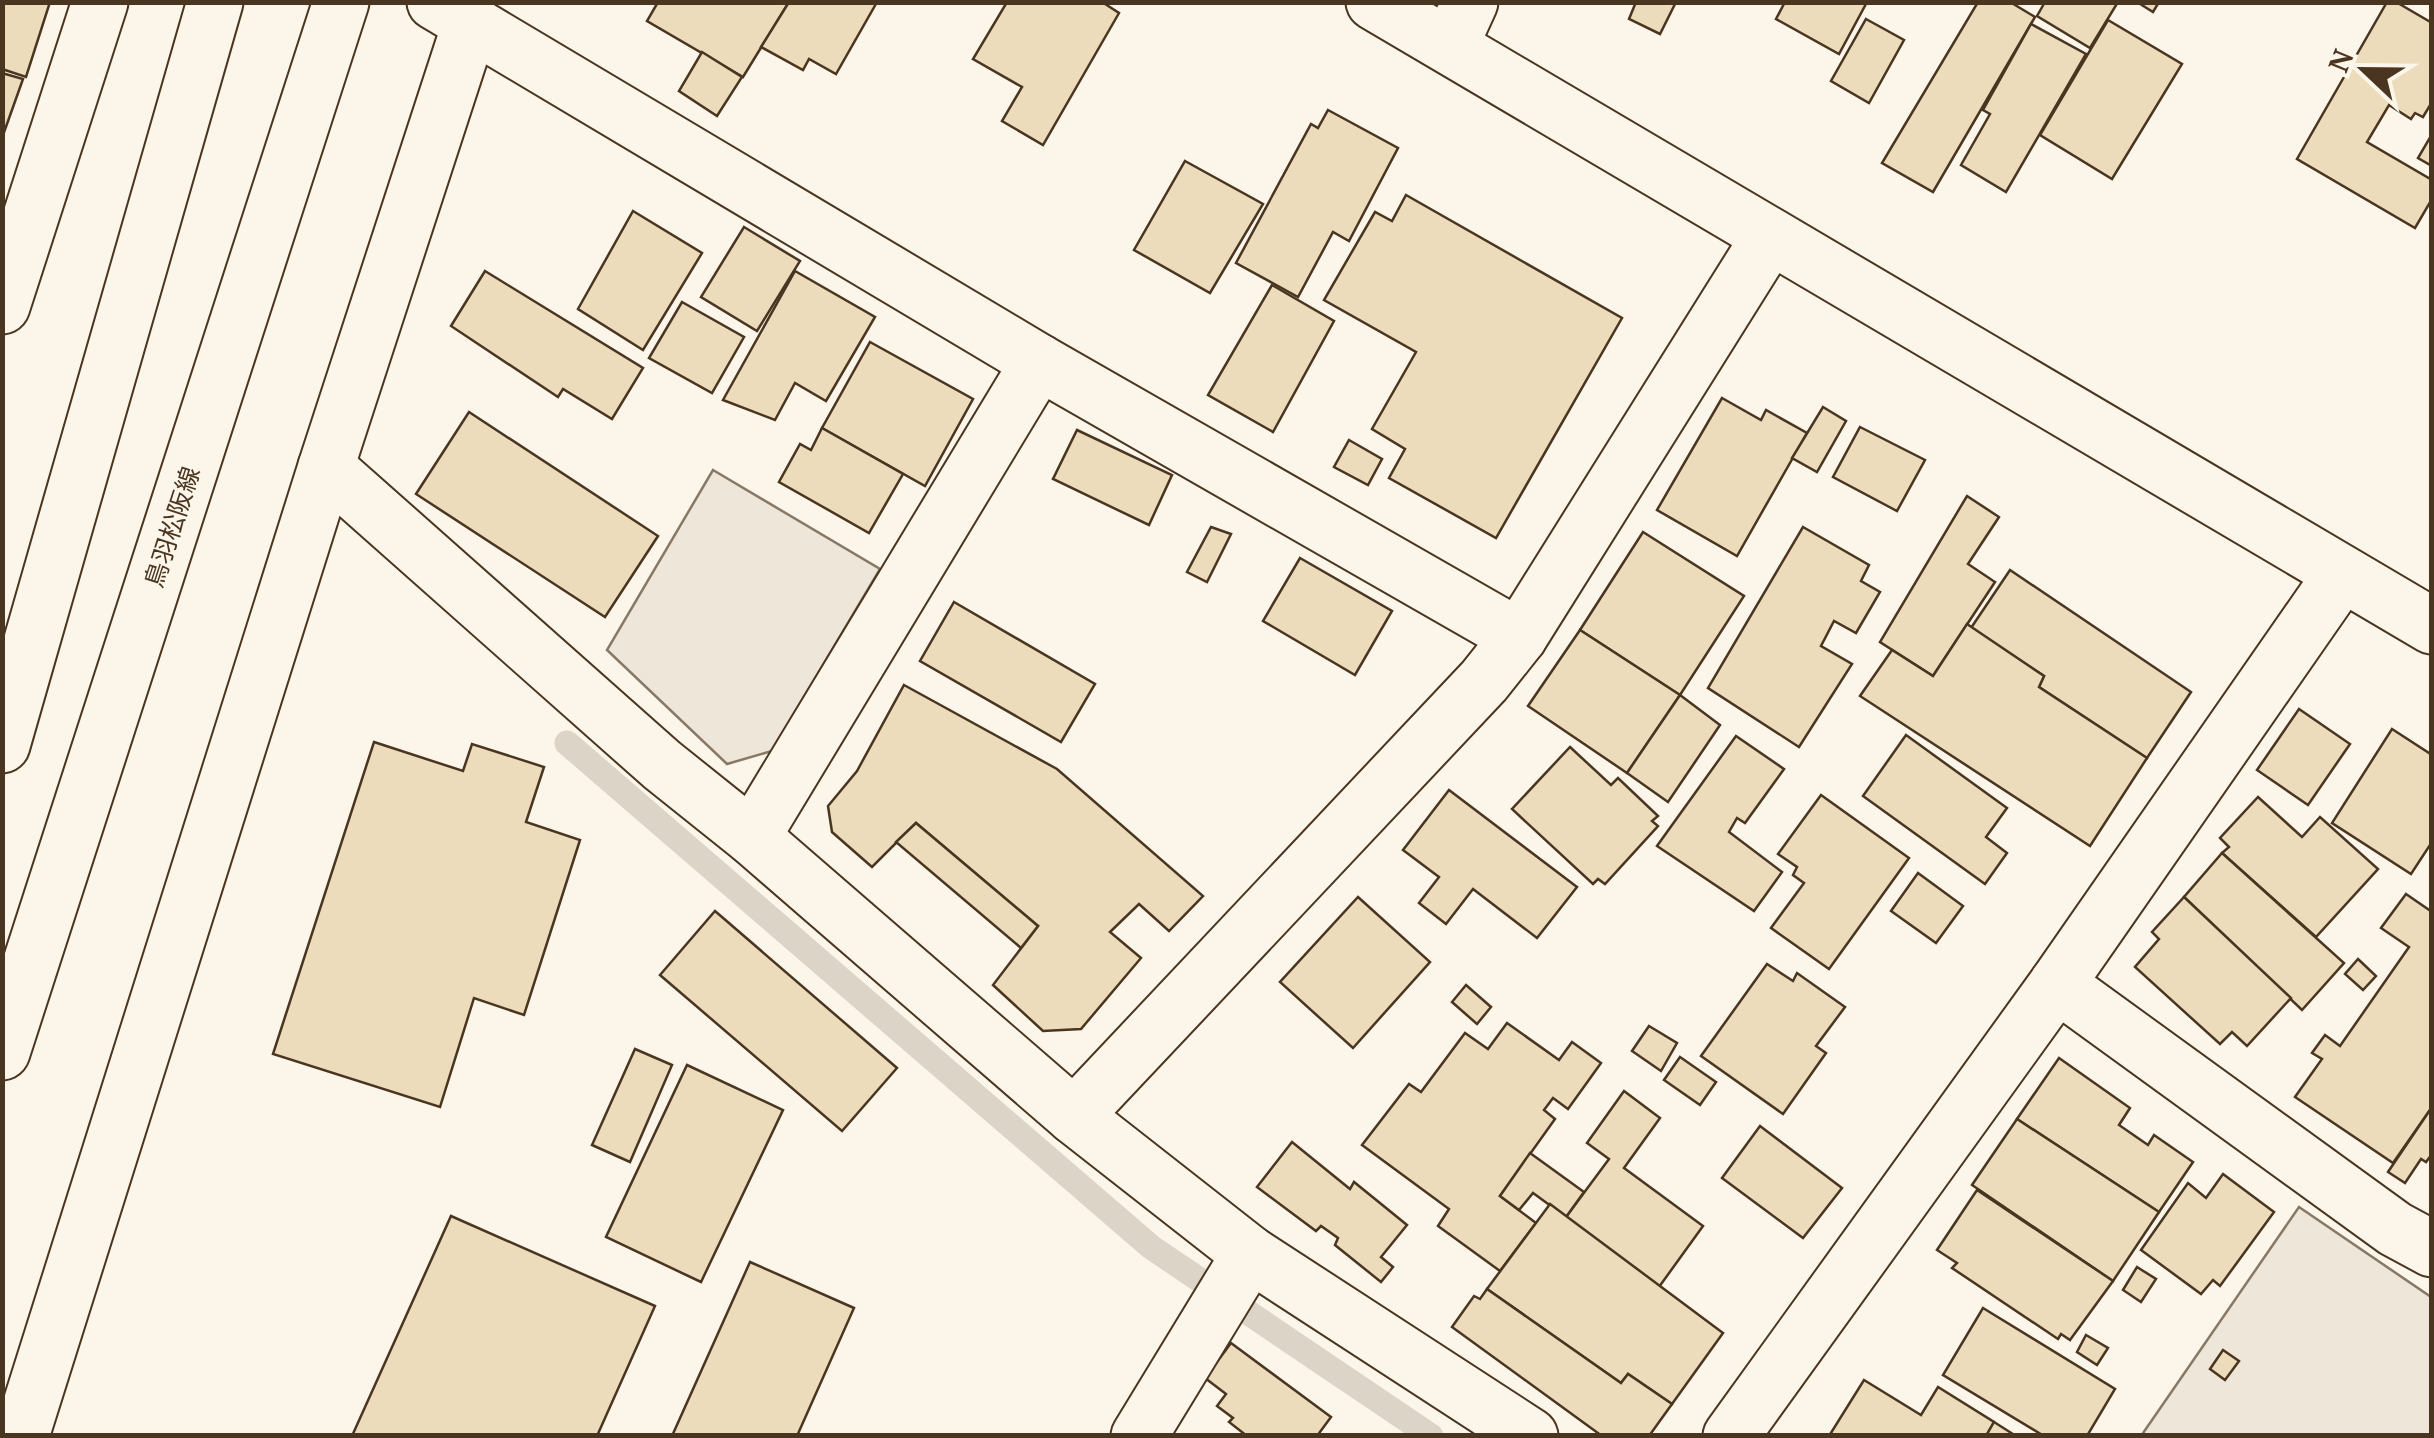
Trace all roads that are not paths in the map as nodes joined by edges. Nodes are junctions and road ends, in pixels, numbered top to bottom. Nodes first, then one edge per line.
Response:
1 (100, 2) edge
2 (215, 2) edge
3 (341, 2) edge
4 (1374, 2) edge
5 (453, 12) edge
6 (1460, 24) edge
7 (1768, 238) junction
8 (2, 306) edge
9 (1039, 362) junction
10 (326, 468) junction
11 (2342, 574) junction
12 (2432, 626) edge
13 (1519, 636) junction
14 (2, 745) edge
15 (752, 837) junction
16 (2057, 984) junction
17 (2, 1052) edge
18 (1074, 1116) junction
19 (2432, 1249) edge
20 (1245, 1262) junction
21 (20, 1436) edge
22 (1139, 1436) edge
23 (1530, 1436) edge
24 (1731, 1436) edge

1 - 8 street
2 - 14 street
3 - 17 street, 鳥羽松阪線
4 - 6 street
5 - 9 street
5 - 10 street
6 - 7 street
7 - 11 street
7 - 13 street
9 - 13 street
9 - 15 street
10 - 15 street
10 - 21 street
11 - 12 street
11 - 16 street
13 - 18 street
15 - 18 street
16 - 19 street
16 - 24 street
18 - 20 street
20 - 22 street
20 - 23 street

